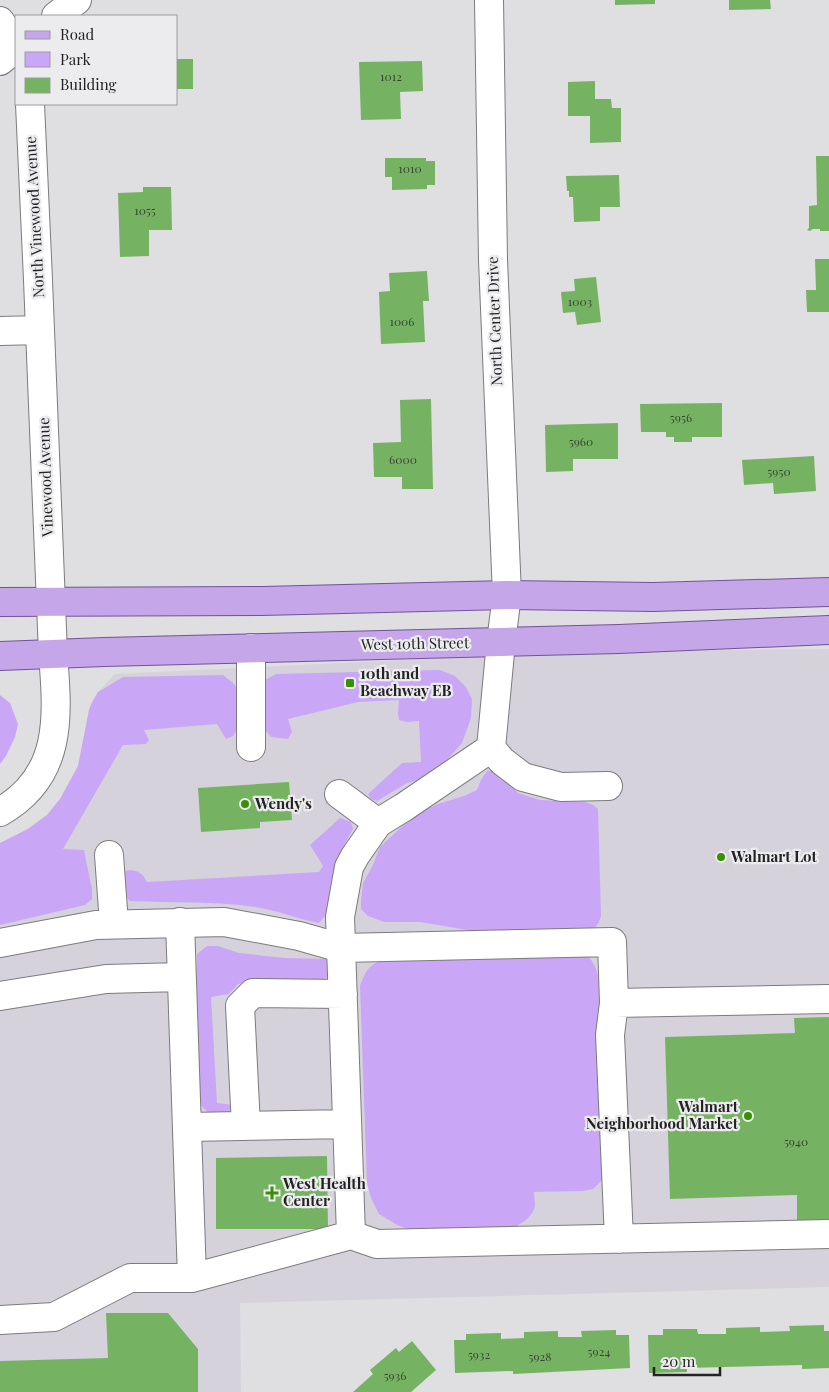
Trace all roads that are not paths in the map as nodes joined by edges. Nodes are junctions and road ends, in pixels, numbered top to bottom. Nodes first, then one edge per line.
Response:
1 (77, 0) edge
2 (489, 0) edge
3 (57, 15) edge
4 (0, 22) edge
5 (15, 44) edge
6 (15, 47) edge
7 (0, 61) edge
8 (30, 105) edge
9 (40, 330) junction
10 (0, 331) edge
11 (829, 592) edge
12 (507, 595) junction
13 (0, 602) edge
14 (52, 613) junction
15 (829, 630) edge
16 (501, 642) junction
17 (251, 648) junction
18 (53, 654) junction
19 (0, 656) edge
20 (251, 747) dead end
21 (491, 748) junction
22 (608, 786) dead end
23 (339, 794) dead end
24 (0, 812) edge
25 (378, 823) junction
26 (109, 855) dead end
27 (180, 922) junction
28 (114, 924) junction
29 (0, 943) edge
30 (342, 948) junction
31 (181, 977) junction
32 (343, 994) junction
33 (0, 996) edge
34 (829, 998) edge
35 (614, 1003) junction
36 (347, 1124) junction
37 (246, 1126) junction
38 (186, 1127) junction
39 (829, 1234) edge
40 (351, 1235) junction
41 (619, 1239) junction
42 (192, 1278) junction
43 (0, 1320) edge

1 - 3 street
2 - 12 street, North Center Drive
4 - 5 street
6 - 7 street
8 - 9 street, North Vinewood Avenue
9 - 10 street
9 - 14 street, Vinewood Avenue
11 - 12 main road
12 - 14 main road
12 - 16 street, North Center Drive
13 - 14 main road
14 - 18 street, Vinewood Avenue
15 - 16 main road, West 10th Street
16 - 17 main road, West 10th Street
16 - 21 street, North Center Drive
17 - 18 main road, West 10th Street
17 - 20 street
18 - 19 main road, West 10th Street
18 - 24 street, Vinewood Avenue
21 - 22 street
21 - 25 street
23 - 25 street
25 - 30 street
26 - 28 street
27 - 28 street
27 - 30 street
27 - 31 street
28 - 29 street
30 - 32 street
30 - 35 street
31 - 33 street
31 - 38 street
32 - 36 street
32 - 37 street
34 - 35 street
35 - 41 street
36 - 37 street
36 - 40 street
37 - 38 street
38 - 42 street
39 - 41 street
40 - 41 street
40 - 42 street
42 - 43 street

